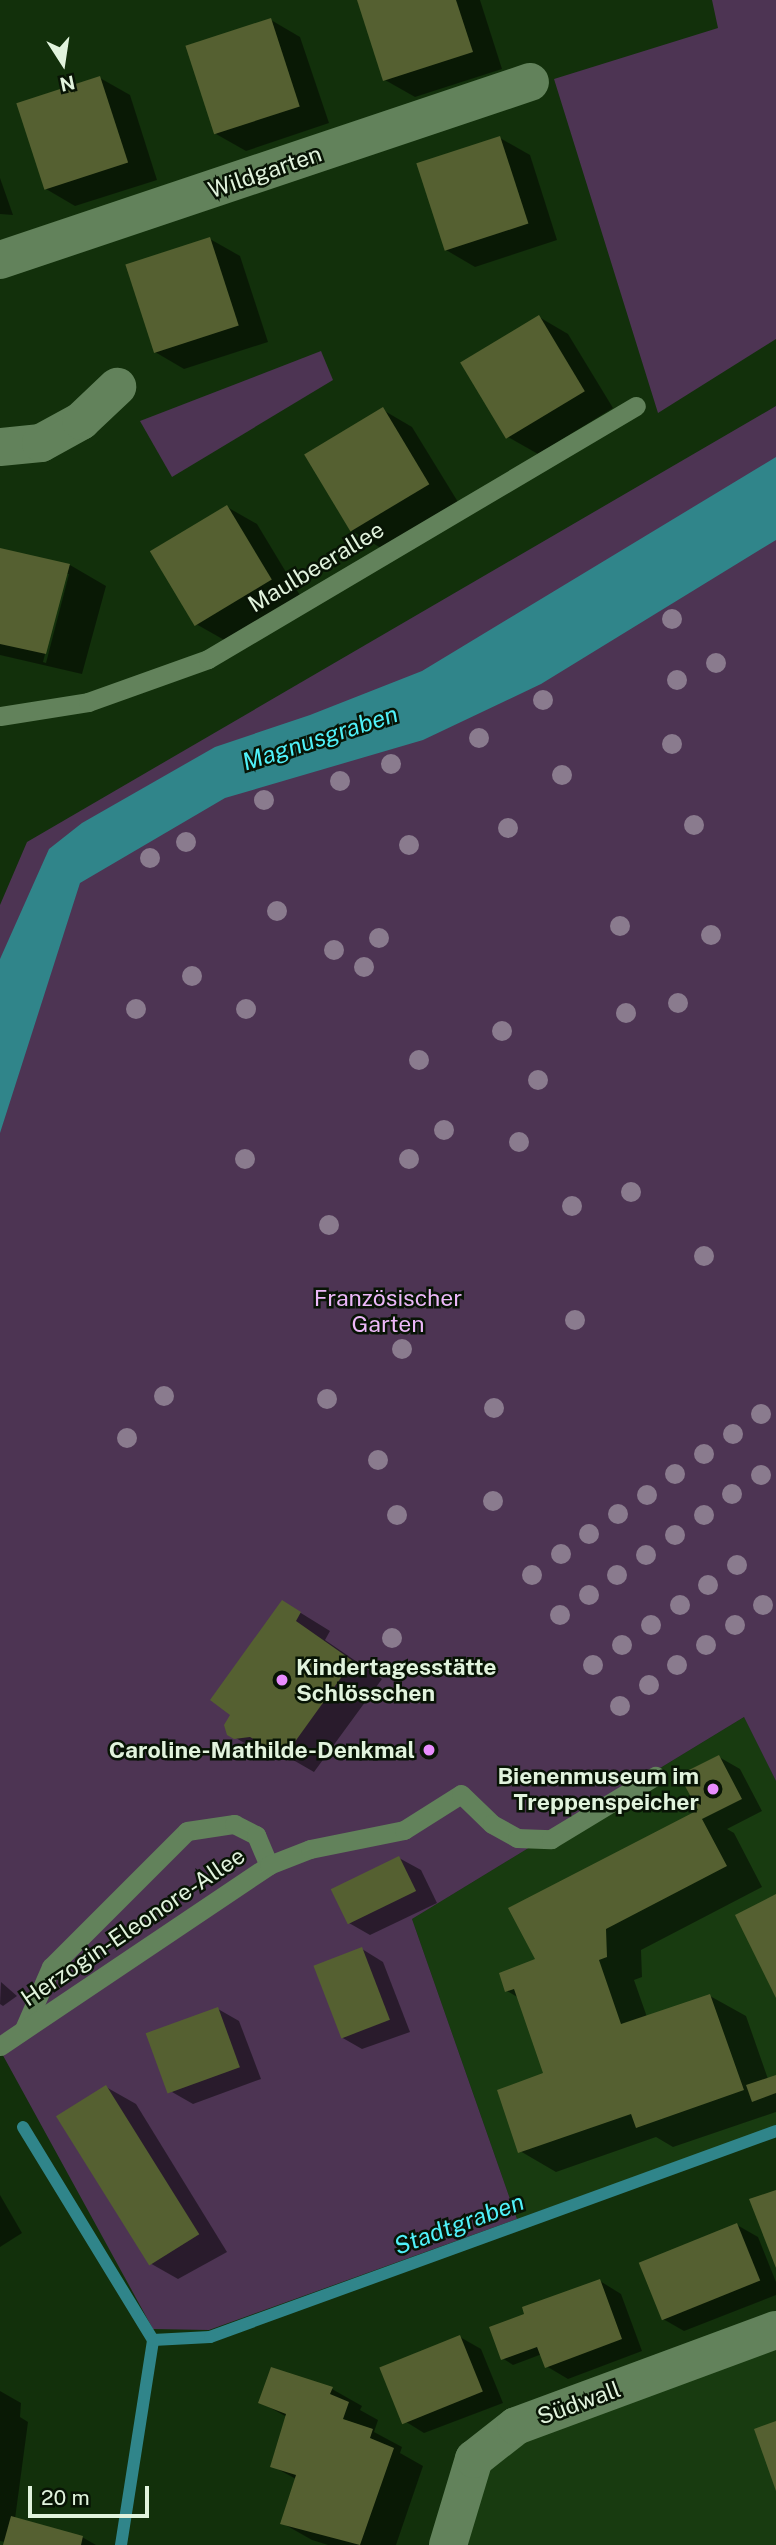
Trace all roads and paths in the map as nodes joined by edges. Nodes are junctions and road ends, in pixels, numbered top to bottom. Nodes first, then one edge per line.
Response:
1 (530, 82) dead end
2 (0, 260) edge
3 (117, 387) dead end
4 (636, 407) dead end
5 (0, 447) edge
6 (0, 716) edge
7 (655, 1776) dead end
8 (269, 1866) junction
9 (24, 2029) junction
10 (0, 2046) edge
11 (776, 2330) edge
12 (448, 2545) edge

1 - 2 street, Wildgarten
3 - 5 street
4 - 6 lane, Maulbeerallee
7 - 8 lane, Herzogin-Eleonore-Allee
8 - 9 lane, Herzogin-Eleonore-Allee
8 - 9 lane, Herzogin-Eleonore-Allee
9 - 10 lane, Herzogin-Eleonore-Allee
11 - 12 street, Südwall

